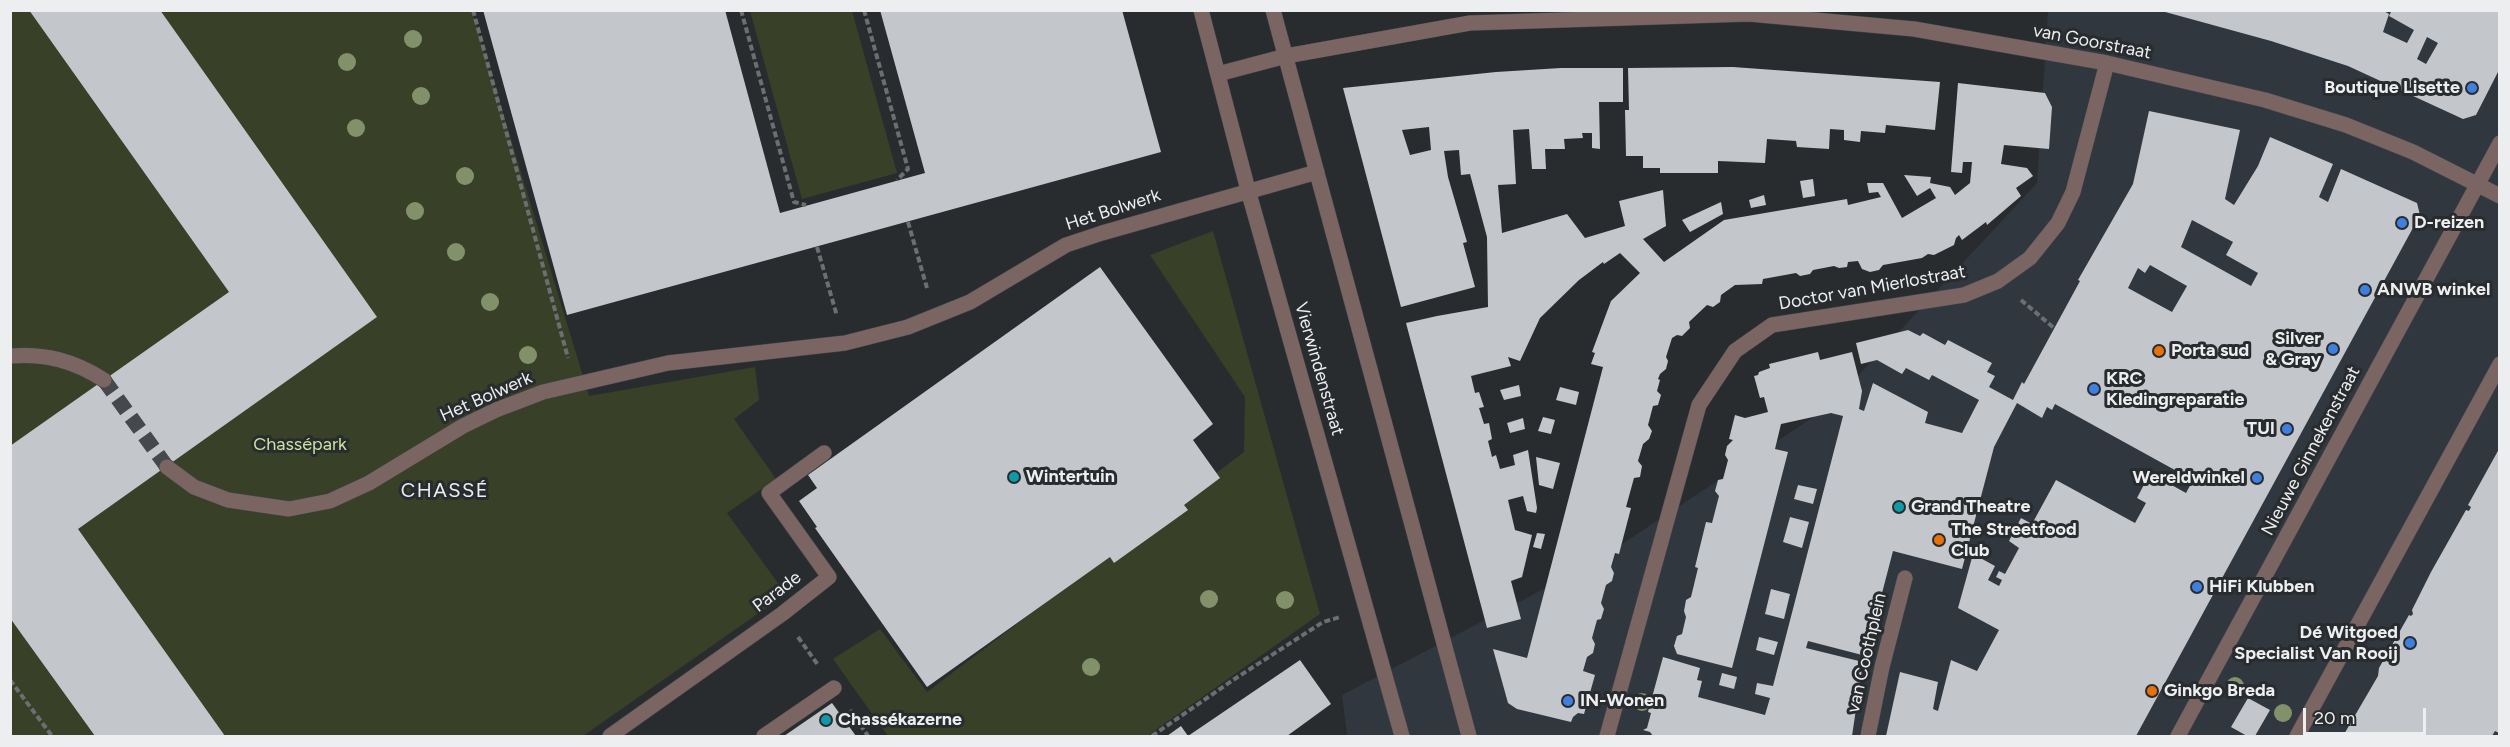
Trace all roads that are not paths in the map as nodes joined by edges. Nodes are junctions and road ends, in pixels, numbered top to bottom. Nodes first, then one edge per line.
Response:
1 (1201, 10) edge
2 (1273, 10) edge
3 (1854, 17) edge
4 (1286, 56) junction
5 (2107, 63) junction
6 (1218, 74) junction
7 (2499, 143) edge
8 (1317, 172) junction
9 (2477, 184) junction
10 (1248, 190) junction
11 (2499, 195) edge
12 (10, 356) edge
13 (2499, 364) edge
14 (104, 380) tunnel mouth
15 (824, 453) dead end
16 (167, 466) tunnel mouth
17 (1905, 578) dead end
18 (834, 688) dead end
19 (610, 736) edge
20 (764, 736) edge
21 (1402, 736) edge
22 (1469, 736) edge
23 (1607, 736) edge
24 (1868, 736) edge
25 (2178, 736) edge
26 (2297, 736) edge

1 - 6 street, Vierwindenstraat
2 - 4 street
3 - 4 street, van Goorstraat
3 - 5 street, van Goorstraat
4 - 6 street, van Goorstraat
4 - 8 street
5 - 9 street, van Goorstraat
5 - 23 street, Doctor van Mierlostraat
6 - 10 street, Vierwindenstraat
7 - 9 street, Nieuwe Ginnekenstraat
8 - 10 street, Het Bolwerk
8 - 22 street
9 - 11 street
9 - 25 street, Nieuwe Ginnekenstraat
10 - 16 street, Het Bolwerk
10 - 21 street, Vierwindenstraat
12 - 14 street
13 - 26 street
15 - 19 street, Parade
17 - 24 street, van Coothplein
18 - 20 street

